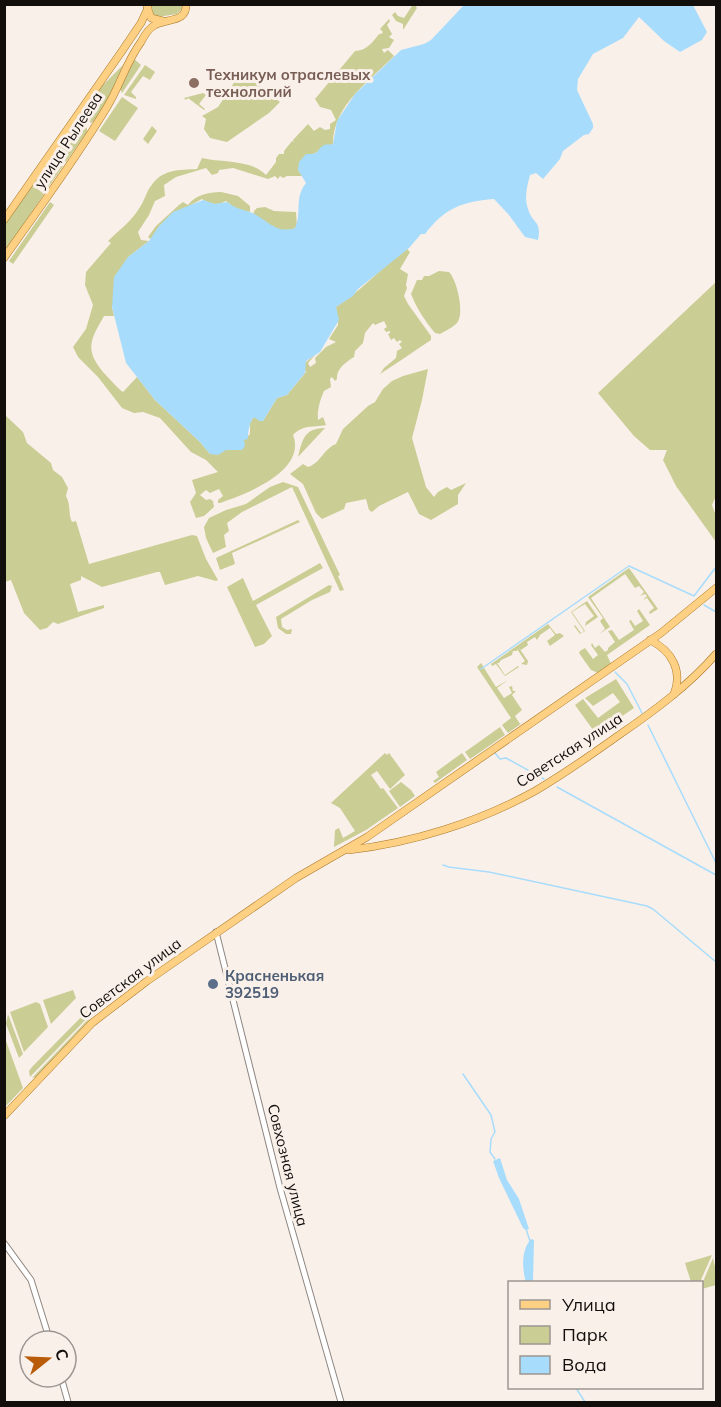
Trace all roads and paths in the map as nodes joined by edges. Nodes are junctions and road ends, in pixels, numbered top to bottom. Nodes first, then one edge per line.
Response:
1 (186, 4) edge
2 (147, 6) edge
3 (163, 21) junction
4 (4, 220) edge
5 (4, 258) edge
6 (717, 588) edge
7 (650, 640) junction
8 (717, 654) edge
9 (674, 694) junction
10 (346, 850) junction
11 (216, 932) junction
12 (4, 1116) edge
13 (4, 1244) edge
14 (46, 1329) edge
15 (341, 1402) edge

1 - 3 main road, улица Рылеева
2 - 3 main road
2 - 4 main road, улица Рылеева
3 - 5 main road, улица Рылеева
6 - 7 main road
7 - 9 main road
7 - 10 main road
8 - 9 main road, Советская улица
9 - 10 main road, Советская улица
10 - 11 main road, Советская улица
11 - 12 main road, Советская улица
11 - 15 street, Совхозная улица
13 - 14 street

